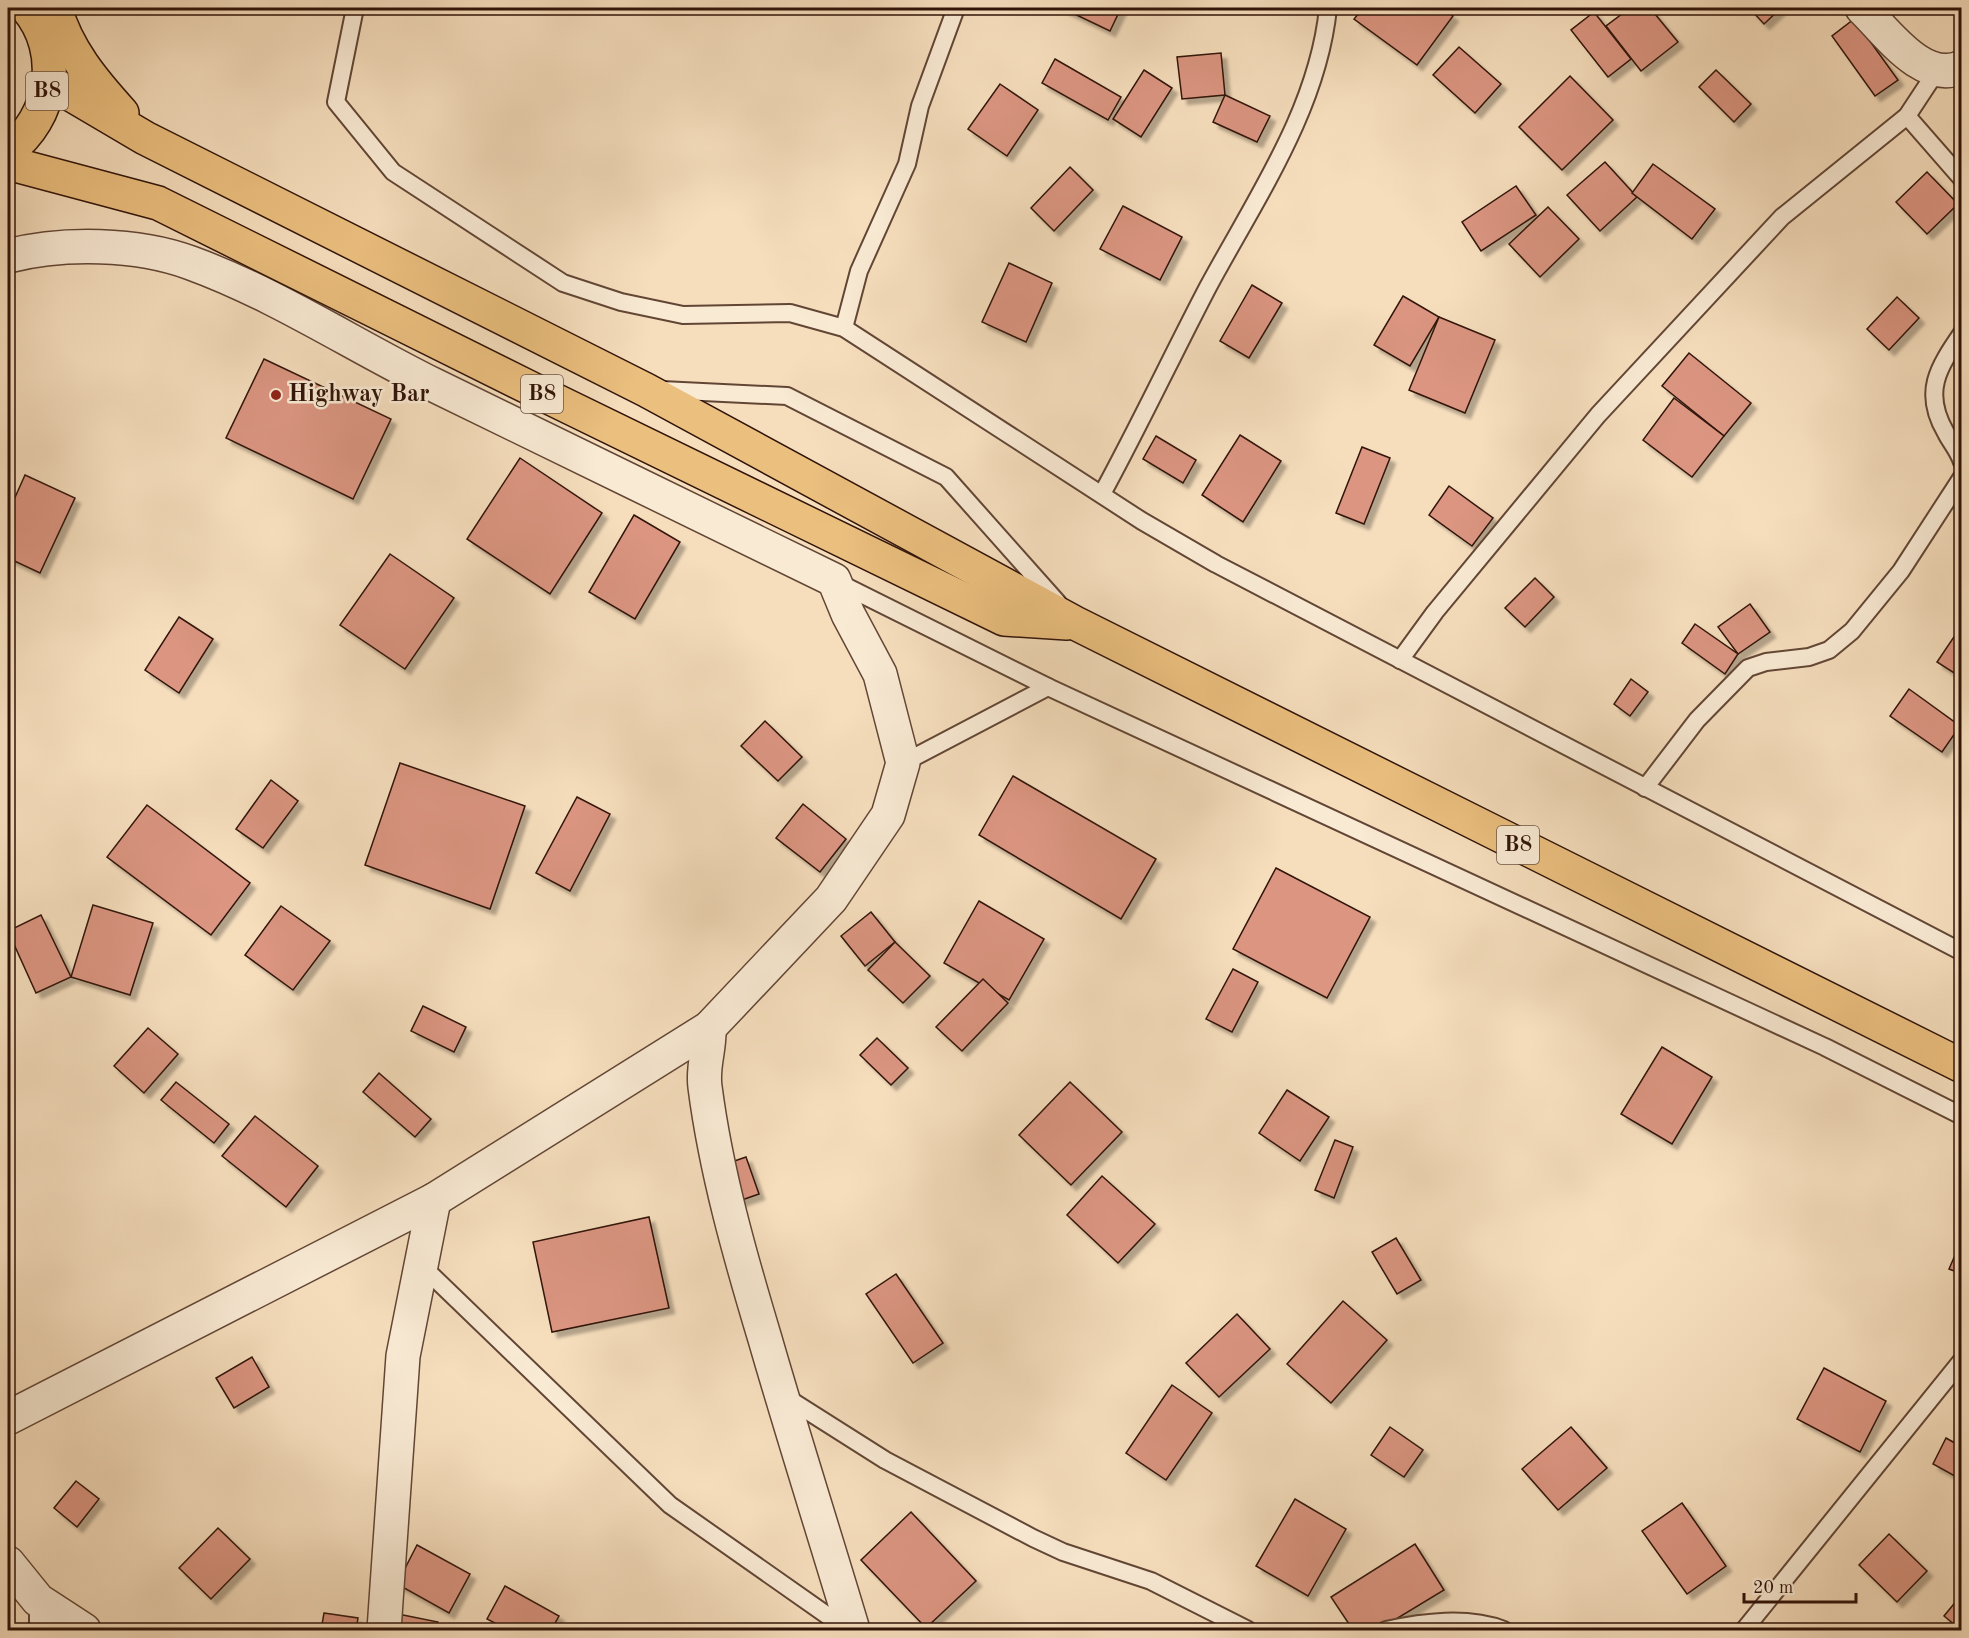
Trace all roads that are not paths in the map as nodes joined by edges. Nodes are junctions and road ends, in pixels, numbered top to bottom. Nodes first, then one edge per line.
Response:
1 (27, 8) edge
2 (55, 8) edge
3 (355, 8) edge
4 (956, 8) edge
5 (1328, 8) edge
6 (1862, 8) edge
7 (1949, 70) edge
8 (50, 82) junction
9 (1907, 116) junction
10 (145, 138) junction
11 (8, 151) edge
12 (8, 163) edge
13 (1962, 179) edge
14 (8, 256) edge
15 (844, 328) junction
16 (1962, 333) edge
17 (646, 390) junction
18 (1962, 462) edge
19 (1962, 477) edge
20 (1102, 494) junction
21 (834, 580) junction
22 (1075, 623) junction
23 (1400, 660) junction
24 (1048, 687) junction
25 (903, 763) junction
26 (1645, 788) junction
27 (1962, 952) edge
28 (710, 1028) junction
29 (1962, 1066) edge
30 (1962, 1116) edge
31 (434, 1200) junction
32 (422, 1265) junction
33 (1962, 1360) edge
34 (781, 1394) junction
35 (8, 1418) edge
36 (8, 1563) edge
37 (38, 1615) edge
38 (84, 1630) edge
39 (384, 1630) edge
40 (848, 1630) edge
41 (854, 1630) edge
42 (1248, 1630) edge
43 (1386, 1630) edge
44 (1504, 1630) edge
45 (1744, 1630) edge

1 - 8 highway, B8
2 - 10 highway
3 - 15 lane
4 - 15 lane
5 - 20 lane
6 - 7 street
7 - 9 lane
8 - 10 highway, B8
8 - 11 highway, B8
9 - 13 lane
9 - 23 lane
10 - 17 highway, B8
12 - 22 highway, B8
14 - 21 street
15 - 20 lane
16 - 18 lane
17 - 22 highway, B8
17 - 22 lane
19 - 26 lane
20 - 23 lane
21 - 24 lane
21 - 25 street
22 - 29 highway, B8
23 - 26 lane
24 - 25 lane
24 - 30 lane
25 - 28 street
26 - 27 lane
28 - 31 street
28 - 34 street
31 - 32 street
31 - 35 street
32 - 39 street
32 - 40 lane
33 - 45 lane
34 - 41 street
34 - 42 lane
36 - 37 street
37 - 38 street
43 - 44 lane

